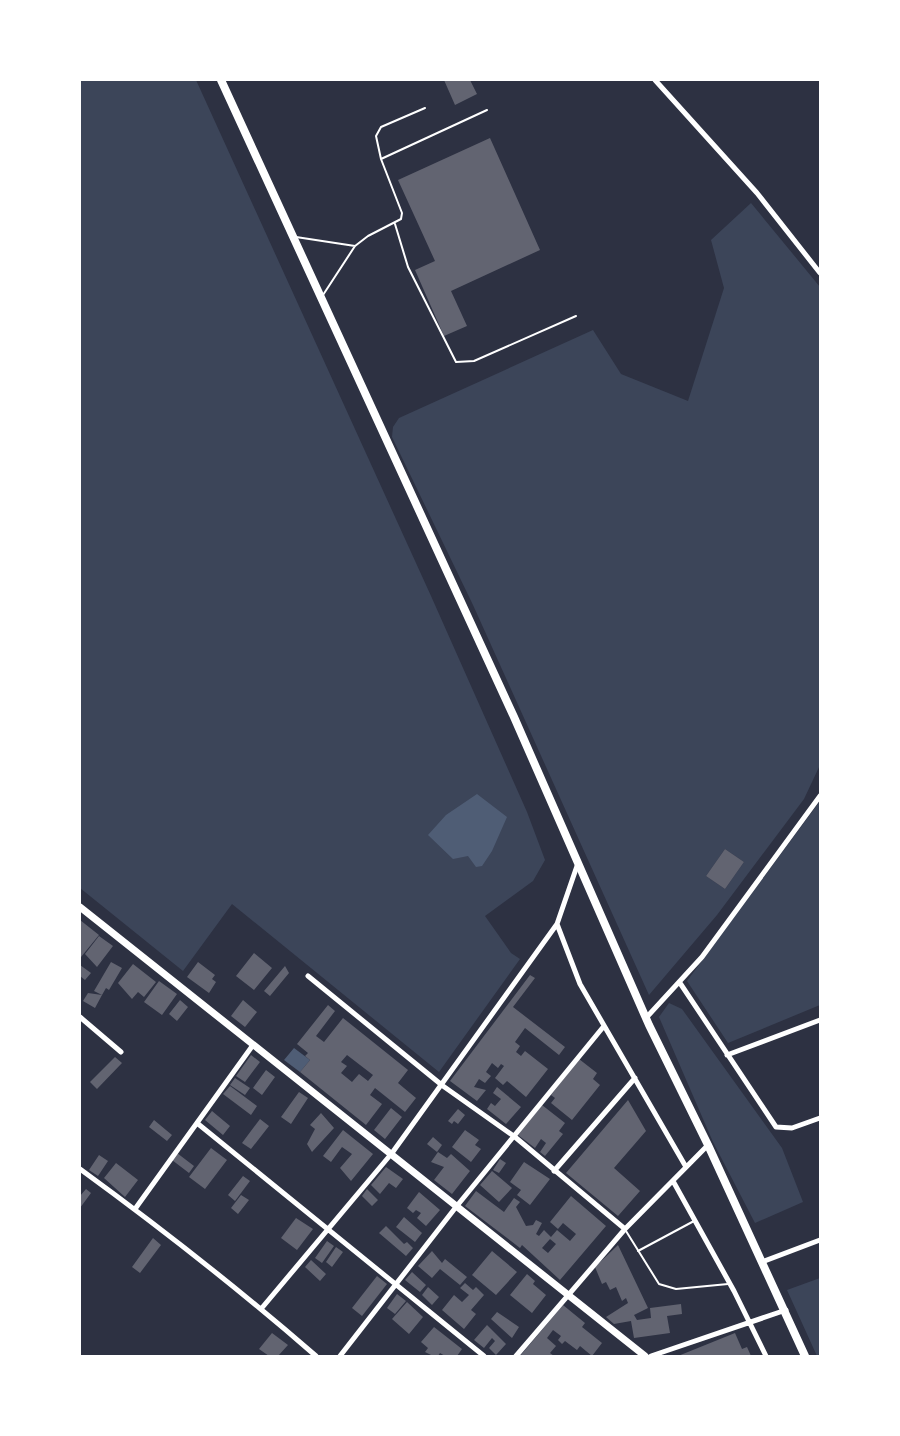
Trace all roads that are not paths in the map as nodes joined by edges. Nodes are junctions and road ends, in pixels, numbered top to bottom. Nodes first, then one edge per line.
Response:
1 (221, 80) edge
2 (655, 80) edge
3 (425, 108) dead end
4 (487, 110) dead end
5 (381, 159) junction
6 (394, 224) junction
7 (293, 236) junction
8 (356, 246) junction
9 (820, 273) edge
10 (321, 298) junction
11 (576, 316) dead end
12 (820, 796) edge
13 (577, 866) junction
14 (80, 907) edge
15 (557, 924) junction
16 (308, 976) dead end
17 (680, 983) junction
18 (80, 1017) edge
19 (646, 1018) junction
20 (820, 1020) edge
21 (604, 1026) junction
22 (253, 1045) junction
23 (121, 1052) dead end
24 (727, 1055) junction
25 (635, 1078) junction
26 (443, 1086) junction
27 (820, 1118) edge
28 (197, 1123) junction
29 (515, 1137) junction
30 (708, 1145) junction
31 (392, 1154) junction
32 (686, 1167) junction
33 (80, 1169) edge
34 (554, 1171) junction
35 (673, 1181) junction
36 (456, 1207) junction
37 (135, 1209) junction
38 (696, 1220) junction
39 (326, 1229) junction
40 (625, 1229) junction
41 (820, 1240) edge
42 (638, 1251) junction
43 (762, 1262) junction
44 (730, 1283) junction
45 (396, 1285) junction
46 (568, 1295) junction
47 (261, 1309) junction
48 (786, 1310) junction
49 (750, 1322) junction
50 (316, 1356) edge
51 (340, 1356) edge
52 (484, 1356) edge
53 (516, 1356) edge
54 (645, 1356) edge
55 (651, 1356) edge
56 (766, 1356) edge
57 (805, 1356) edge

1 - 7 highway
2 - 9 street
3 - 5 lane
4 - 5 lane
5 - 6 lane
6 - 8 lane
6 - 11 lane
7 - 8 lane
7 - 10 highway
8 - 10 lane
10 - 13 highway
12 - 17 street
13 - 15 street
13 - 19 highway
14 - 22 street
15 - 21 street
15 - 26 street
16 - 26 street
17 - 19 street
17 - 24 street
18 - 23 street
19 - 30 highway
20 - 24 street
21 - 25 street
21 - 29 street
22 - 28 street
22 - 31 street
24 - 27 street
25 - 32 street
25 - 34 street
26 - 29 street
26 - 31 street
28 - 37 street
28 - 39 street
29 - 34 street
29 - 36 street
30 - 32 street
30 - 43 highway
31 - 36 street
31 - 39 street
32 - 35 street
33 - 37 street
34 - 40 street
35 - 38 street
35 - 40 street
36 - 45 street
36 - 46 street
37 - 47 street
38 - 42 lane
38 - 44 street
39 - 45 street
39 - 47 street
40 - 42 lane
40 - 46 street
41 - 43 street
42 - 44 lane
43 - 48 highway
44 - 49 street
45 - 51 street
45 - 52 street
46 - 53 street
46 - 54 street
47 - 50 street
48 - 49 street
48 - 57 highway
49 - 55 street
49 - 56 street

